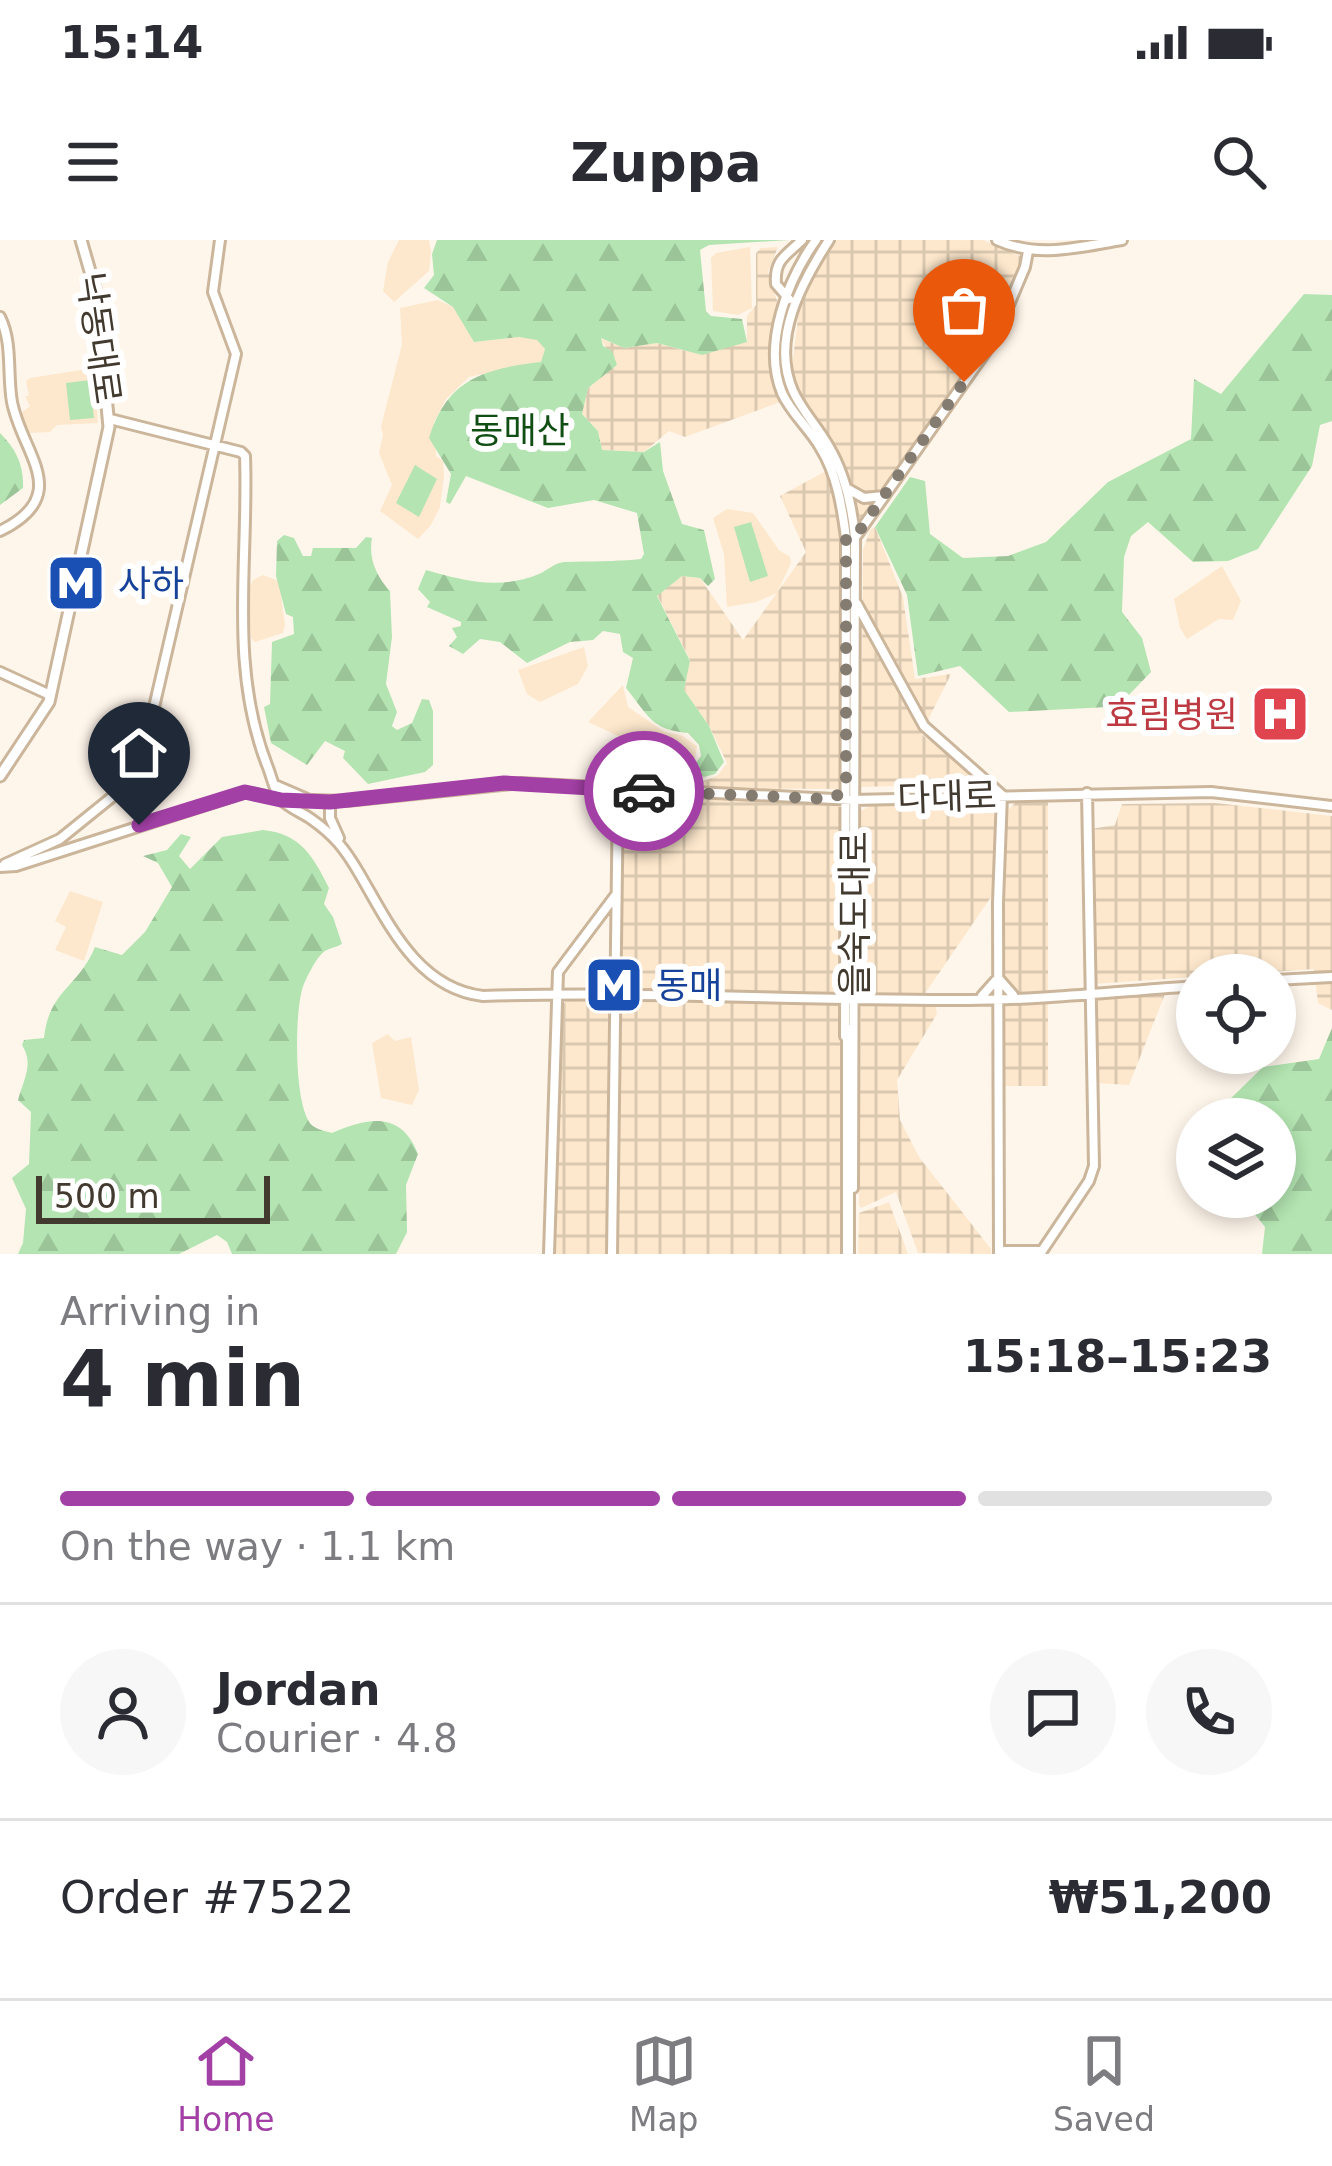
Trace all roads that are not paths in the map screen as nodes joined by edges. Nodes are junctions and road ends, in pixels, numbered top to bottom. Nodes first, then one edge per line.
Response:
1 (81, 240) edge
2 (220, 240) edge
3 (802, 240) edge
4 (816, 240) edge
5 (829, 240) edge
6 (997, 240) edge
7 (1122, 240) edge
8 (1028, 251) junction
9 (790, 299) junction
10 (0, 317) edge
11 (110, 419) junction
12 (216, 446) junction
13 (847, 488) junction
14 (886, 496) junction
15 (0, 531) edge
16 (850, 538) junction
17 (848, 587) junction
18 (855, 600) junction
19 (855, 629) junction
20 (871, 632) junction
21 (0, 672) edge
22 (50, 694) junction
23 (0, 776) edge
24 (850, 781) junction
25 (276, 785) junction
26 (591, 788) junction
27 (618, 790) junction
28 (1085, 793) junction
29 (1002, 795) junction
30 (831, 799) junction
31 (872, 799) junction
32 (281, 800) junction
33 (850, 800) junction
34 (314, 801) junction
35 (330, 802) junction
36 (1332, 806) edge
37 (850, 815) junction
38 (617, 824) junction
39 (339, 840) junction
40 (0, 867) edge
41 (616, 895) junction
42 (1332, 976) edge
43 (998, 978) junction
44 (1296, 978) edge
45 (1176, 986) edge
46 (1089, 992) junction
47 (557, 994) junction
48 (615, 995) junction
49 (982, 996) junction
50 (1015, 996) junction
51 (850, 998) junction
52 (941, 998) junction
53 (998, 998) junction
54 (998, 1015) junction
55 (850, 1030) dead end
56 (850, 1188) junction
57 (999, 1253) edge
58 (549, 1254) edge
59 (612, 1254) edge
60 (851, 1254) edge

1 - 11 main road, 낙동대로
2 - 12 main road
3 - 9 main road
4 - 9 main road, 을숙도대로
5 - 9 main road, 을숙도대로
6 - 8 main road
7 - 8 main road
8 - 14 main road
9 - 13 main road, 을숙도대로
9 - 16 main road, 을숙도대로
10 - 15 main road
11 - 12 main road
11 - 22 main road, 낙동대로
12 - 25 main road
12 - 40 main road
13 - 14 main road
13 - 16 main road, 을숙도대로
14 - 16 main road
16 - 17 main road, 을숙도대로
16 - 18 main road, 을숙도대로
17 - 18 main road
17 - 24 main road, 을숙도대로
18 - 19 main road, 을숙도대로
18 - 20 main road
19 - 20 main road
19 - 24 main road, 을숙도대로
20 - 29 main road
21 - 22 main road
22 - 23 main road, 낙동대로
24 - 30 main road
24 - 31 main road
24 - 33 main road, 을숙도대로
25 - 32 main road
25 - 34 main road
26 - 27 main road, 다대로
26 - 35 main road, 다대로
26 - 38 main road
27 - 30 main road, 다대로
27 - 38 main road
28 - 29 main road, 다대로
28 - 36 main road, 다대로
28 - 46 main road
29 - 31 main road, 다대로
29 - 43 main road
30 - 33 main road, 다대로
30 - 37 main road
31 - 33 main road, 다대로
31 - 37 main road
32 - 34 main road, 다대로
32 - 39 main road
32 - 40 main road, 다대로
33 - 37 main road, 을숙도대로
34 - 35 main road, 다대로
35 - 39 main road
37 - 51 main road, 을숙도대로
38 - 41 main road
39 - 47 main road
41 - 47 main road
41 - 48 main road
42 - 44 main road
43 - 49 main road
43 - 50 main road
43 - 53 main road
45 - 46 main road
46 - 50 main road
46 - 57 main road
47 - 48 main road
47 - 58 main road
48 - 51 main road
48 - 59 main road
49 - 52 main road
49 - 53 main road
50 - 53 main road
50 - 54 main road
51 - 52 main road
51 - 56 main road, 을숙도대로
52 - 53 main road
53 - 54 main road
54 - 57 main road
55 - 56 highway
56 - 60 highway, 을숙도대로

